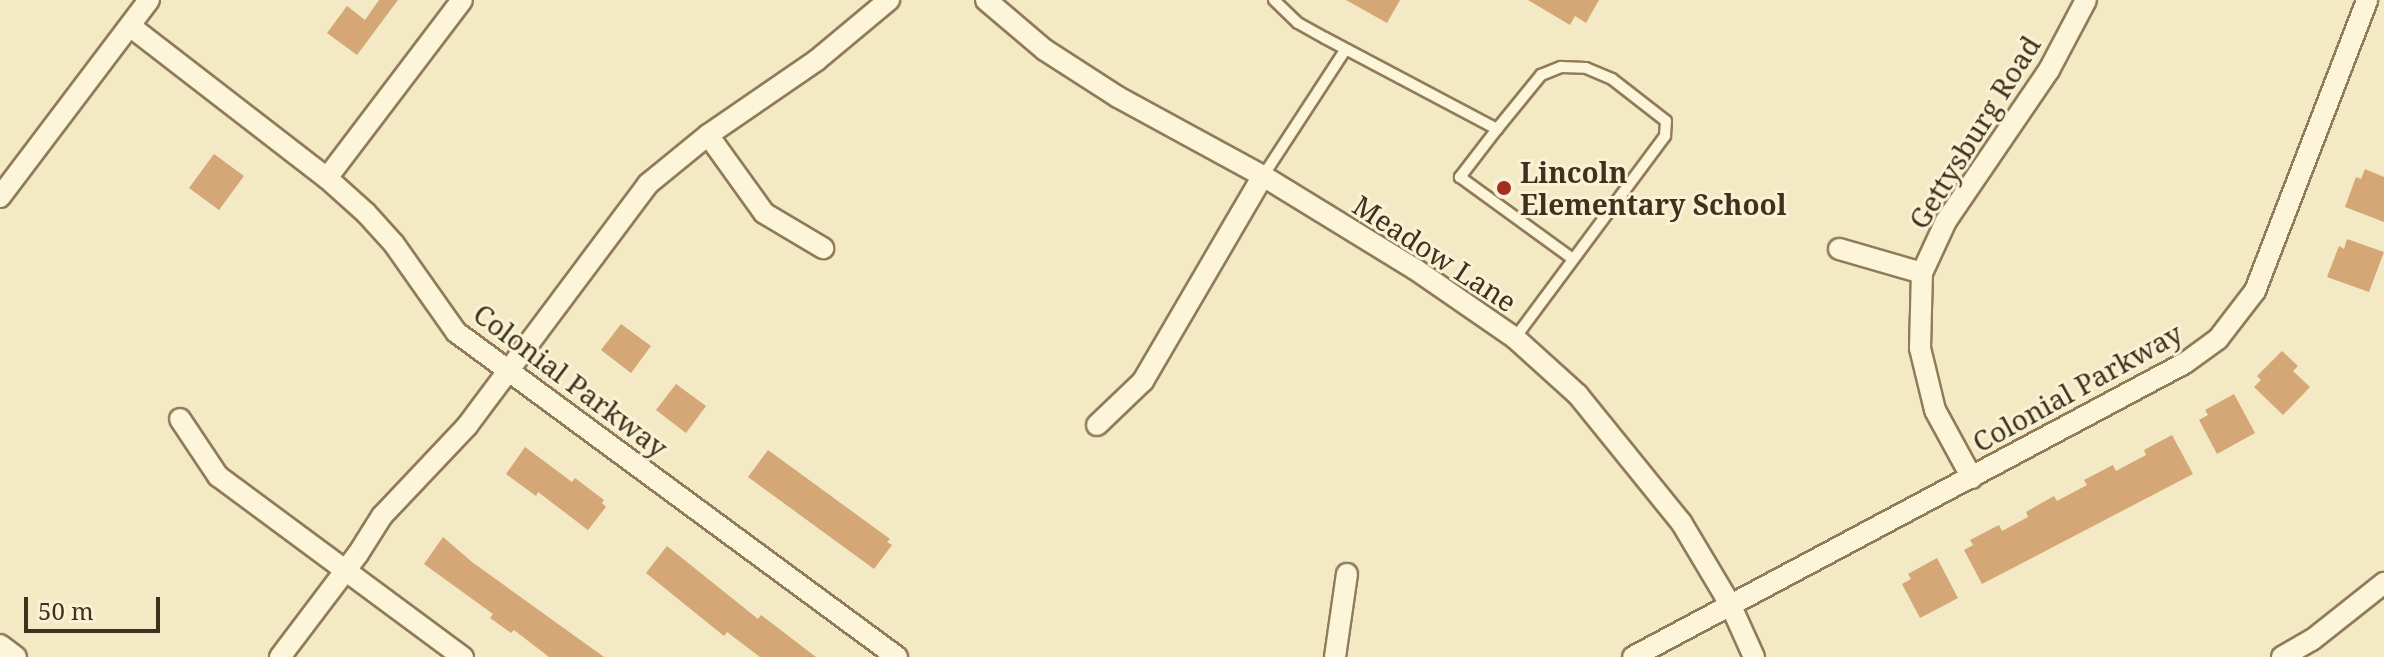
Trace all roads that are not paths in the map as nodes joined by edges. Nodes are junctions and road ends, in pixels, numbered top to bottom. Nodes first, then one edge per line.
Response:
1 (149, 0) edge
2 (462, 0) edge
3 (889, 0) edge
4 (986, 0) edge
5 (1274, 0) edge
6 (2086, 0) edge
7 (2367, 0) edge
8 (130, 26) junction
9 (1345, 50) junction
10 (1497, 129) junction
11 (708, 135) junction
12 (1263, 176) junction
13 (327, 178) junction
14 (0, 197) edge
15 (823, 248) dead end
16 (1839, 249) dead end
17 (1573, 259) junction
18 (1922, 273) junction
19 (1515, 338) junction
20 (508, 370) junction
21 (180, 419) dead end
22 (1097, 425) dead end
23 (1972, 478) junction
24 (345, 571) junction
25 (1347, 574) dead end
26 (2384, 583) edge
27 (1731, 606) junction
28 (0, 645) edge
29 (16, 657) edge
30 (280, 657) edge
31 (463, 657) edge
32 (897, 657) edge
33 (1335, 657) edge
34 (1633, 657) edge
35 (1754, 657) edge
36 (2282, 657) edge

1 - 8 street
2 - 13 street
3 - 11 street
4 - 12 street, Meadow Lane
5 - 9 lane
6 - 18 street, Gettysburg Road
7 - 23 street, Colonial Parkway
8 - 13 street, Colonial Parkway
8 - 14 street
9 - 10 lane
9 - 12 lane
10 - 17 lane
10 - 17 lane
11 - 15 street
11 - 20 street
12 - 19 street, Meadow Lane
12 - 22 street
13 - 20 street, Colonial Parkway
16 - 18 street
17 - 19 lane
18 - 23 street, Gettysburg Road
19 - 27 street, Meadow Lane
20 - 24 street
20 - 32 street, Colonial Parkway
21 - 24 street
23 - 27 street, Colonial Parkway
24 - 30 street
24 - 31 street
25 - 33 street
26 - 36 street
27 - 34 street, Colonial Parkway
27 - 35 street, Meadow Lane
28 - 29 street

